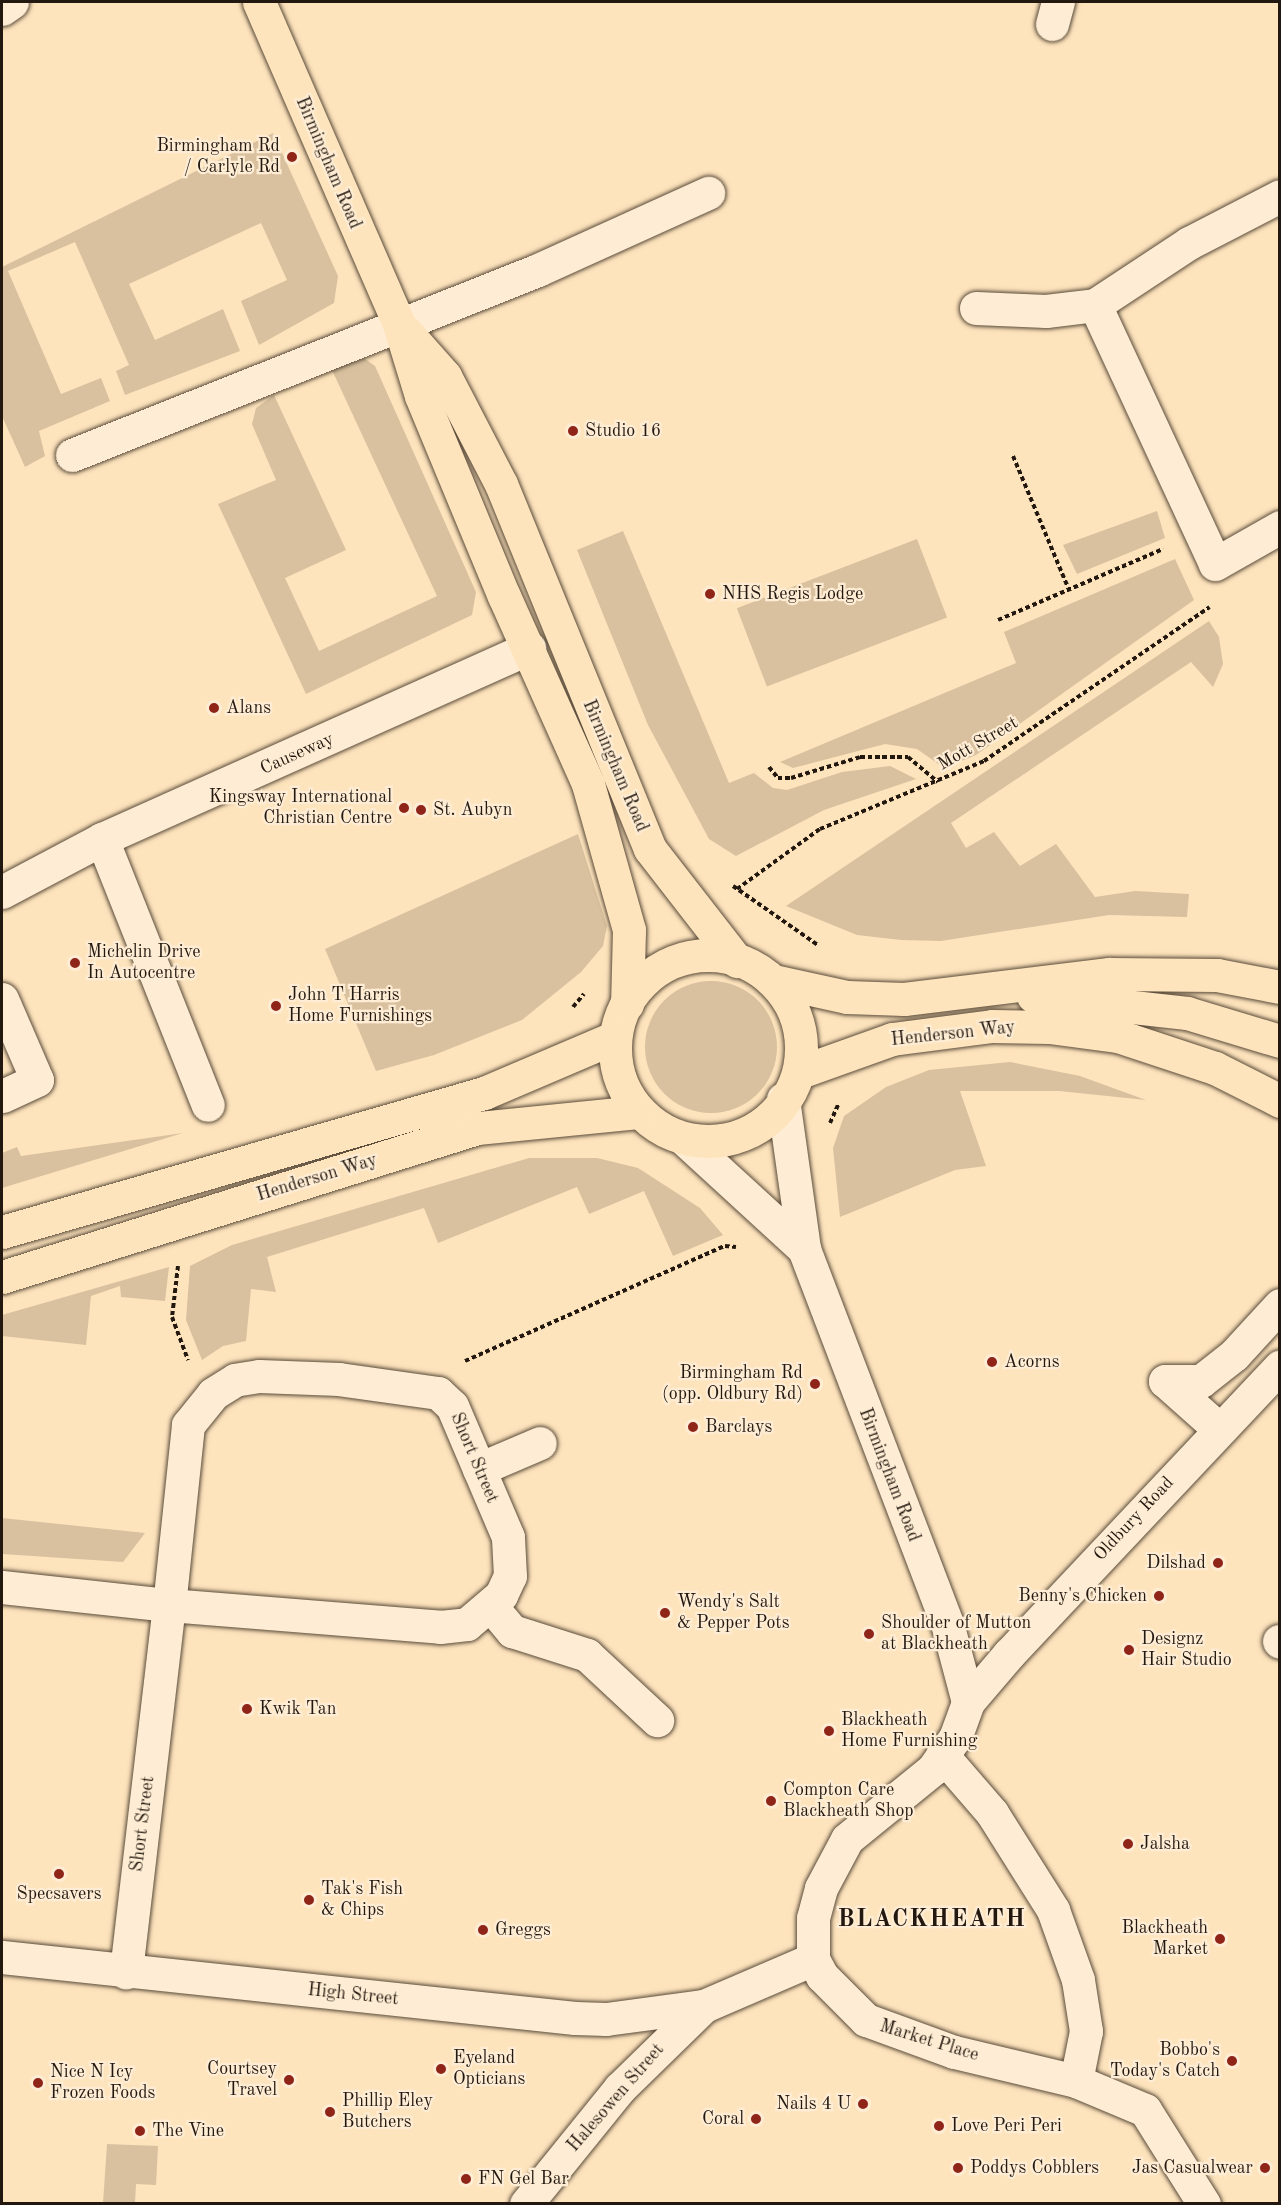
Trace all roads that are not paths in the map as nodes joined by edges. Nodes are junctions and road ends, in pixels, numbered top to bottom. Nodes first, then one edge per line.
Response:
1 (12, 2) edge
2 (259, 2) edge
3 (2, 9) edge
4 (708, 193) dead end
5 (1280, 196) edge
6 (1095, 305) junction
7 (975, 308) dead end
8 (399, 324) junction
9 (72, 455) dead end
10 (1280, 527) edge
11 (525, 552) junction
12 (529, 648) junction
13 (102, 839) junction
14 (2, 892) edge
15 (737, 961) junction
16 (774, 981) junction
17 (1280, 987) edge
18 (969, 993) junction
19 (627, 1004) junction
20 (3, 1008) edge
21 (615, 1037) junction
22 (1280, 1041) edge
23 (792, 1086) junction
24 (2, 1096) edge
25 (1279, 1100) edge
26 (208, 1105) dead end
27 (639, 1112) junction
28 (684, 1139) junction
29 (2, 1232) edge
30 (804, 1250) junction
31 (2, 1276) edge
32 (1280, 1305) edge
33 (1280, 1366) edge
34 (1218, 1428) junction
35 (540, 1443) dead end
36 (479, 1469) junction
37 (2, 1587) edge
38 (169, 1605) junction
39 (491, 1606) junction
40 (968, 1702) junction
41 (657, 1720) dead end
42 (942, 1755) junction
43 (2, 1957) edge
44 (813, 1959) junction
45 (126, 1972) junction
46 (704, 2006) junction
47 (1076, 2081) junction
48 (526, 2204) edge
49 (1204, 2204) edge

1 - 3 street
2 - 8 main road, Birmingham Road
4 - 8 street
5 - 6 street
6 - 7 street
6 - 10 street
8 - 9 street
8 - 11 main road, Birmingham Road
8 - 12 main road, Birmingham Road
11 - 12 main road, Birmingham Road
11 - 15 main road, Birmingham Road
12 - 13 street, Causeway
12 - 19 main road, Birmingham Road
13 - 14 street, Causeway
13 - 26 street
15 - 16 main road
15 - 19 main road
16 - 18 main road, Henderson Way
16 - 23 main road
17 - 18 main road, Henderson Way
18 - 22 main road, Henderson Way
19 - 21 main road
20 - 24 street
21 - 27 main road
21 - 29 main road, Henderson Way
23 - 25 main road, Henderson Way
23 - 28 main road
23 - 30 street, Birmingham Road
27 - 28 main road
27 - 31 main road, Henderson Way
28 - 30 street, Birmingham Road
30 - 40 street, Birmingham Road
32 - 34 street
33 - 34 street, Oldbury Road
34 - 40 street, Oldbury Road
35 - 36 street
36 - 38 street, Short Street
36 - 39 street, Short Street
37 - 38 street, Short Street
38 - 39 street, Short Street
38 - 45 street, Short Street
39 - 41 street
40 - 42 street
42 - 44 street
42 - 47 street
43 - 45 street, High Street
44 - 46 street, Halesowen Street
44 - 47 street, Market Place
45 - 46 street, High Street
46 - 48 street, Halesowen Street
47 - 49 street, Market Place

